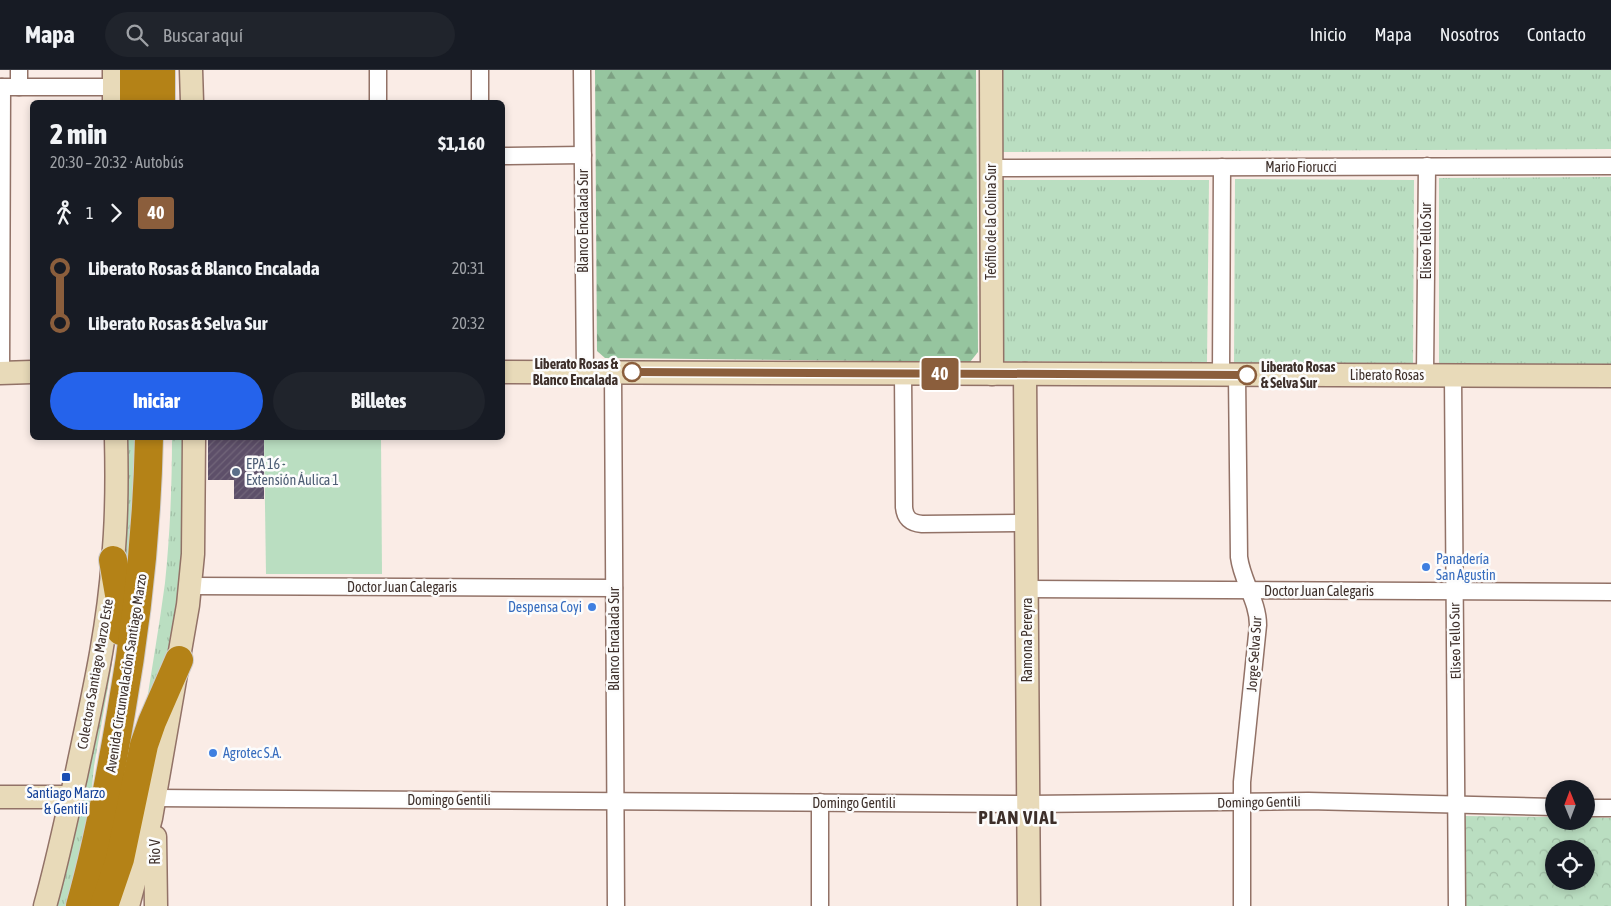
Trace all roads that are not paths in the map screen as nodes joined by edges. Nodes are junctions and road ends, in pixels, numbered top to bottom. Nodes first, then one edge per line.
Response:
1 (19, 70) edge
2 (145, 70) edge
3 (161, 70) edge
4 (174, 70) edge
5 (191, 70) edge
6 (378, 70) edge
7 (480, 70) edge
8 (582, 70) edge
9 (991, 70) edge
10 (122, 86) edge
11 (1, 87) edge
12 (19, 87) junction
13 (145, 100) edge
14 (161, 100) edge
15 (174, 100) edge
16 (192, 100) edge
17 (378, 100) edge
18 (480, 100) edge
19 (583, 155) junction
20 (505, 156) edge
21 (1427, 166) junction
22 (1611, 166) edge
23 (1222, 167) junction
24 (991, 168) junction
25 (1, 245) edge
26 (30, 372) edge
27 (505, 372) edge
28 (585, 372) junction
29 (613, 372) junction
30 (1, 373) edge
31 (903, 373) junction
32 (992, 374) junction
33 (1025, 374) junction
34 (1229, 375) junction
35 (1425, 375) junction
36 (1453, 376) junction
37 (1611, 376) edge
38 (116, 440) edge
39 (149, 440) edge
40 (165, 440) edge
41 (194, 440) edge
42 (1026, 523) junction
43 (113, 560) junction
44 (191, 586) junction
45 (614, 588) junction
46 (1026, 589) junction
47 (1249, 590) junction
48 (1454, 591) junction
49 (1611, 592) edge
50 (179, 660) junction
51 (0, 797) edge
52 (71, 797) junction
53 (155, 798) junction
54 (615, 801) junction
55 (820, 802) junction
56 (1242, 802) junction
57 (1028, 804) junction
58 (1456, 805) junction
59 (1545, 807) edge
60 (1595, 808) edge
61 (1611, 808) edge
62 (99, 834) junction
63 (45, 906) edge
64 (80, 906) edge
65 (98, 906) edge
66 (104, 906) edge
67 (128, 906) edge
68 (156, 906) edge
69 (616, 906) edge
70 (820, 906) edge
71 (1029, 906) edge
72 (1242, 906) edge
73 (1457, 906) edge

1 - 12 street
2 - 13 highway
3 - 14 highway
4 - 15 highway
5 - 16 street
6 - 17 street
7 - 18 street
8 - 19 street, Blanco Encalada Sur
9 - 24 street, Teófilo de la Colina Sur
10 - 12 street
11 - 12 street
11 - 25 street
19 - 20 street
19 - 28 street, Blanco Encalada Sur
21 - 22 street, Mario Fiorucci
21 - 23 street, Mario Fiorucci
21 - 35 street, Eliseo Tello Sur
23 - 24 street, Mario Fiorucci
23 - 34 street, Jorge Selva Sur
24 - 32 street, Teófilo de la Colina Sur
25 - 30 street
26 - 30 street
27 - 28 street, Liberato Rosas
28 - 29 street, Liberato Rosas
29 - 31 street, Liberato Rosas
29 - 45 street, Blanco Encalada Sur
31 - 32 street, Liberato Rosas
31 - 42 street
32 - 33 street, Liberato Rosas
33 - 34 street, Liberato Rosas
33 - 42 street, Ramona Pereyra
34 - 35 street, Liberato Rosas
34 - 47 street, Jorge Selva Sur
35 - 36 street, Liberato Rosas
36 - 37 street, Liberato Rosas
36 - 48 street, Eliseo Tello Sur
38 - 43 street, Colectora Santiago Marzo Este
39 - 62 highway, Avenida Circunvalación Santiago Marzo
40 - 65 highway, Avenida Circunvalación Santiago Marzo
41 - 44 street
42 - 46 street, Ramona Pereyra
43 - 52 street, Colectora Santiago Marzo Este
43 - 62 highway
44 - 45 street, Doctor Juan Calegaris
44 - 50 street
45 - 54 street, Blanco Encalada Sur
46 - 47 street, Doctor Juan Calegaris
46 - 57 street, Ramona Pereyra
47 - 48 street, Doctor Juan Calegaris
47 - 56 street, Jorge Selva Sur
48 - 49 street, Doctor Juan Calegaris
48 - 58 street, Eliseo Tello Sur
50 - 53 street
50 - 66 highway
51 - 52 street
52 - 63 street, Colectora Santiago Marzo Este
53 - 54 street, Domingo Gentili
53 - 67 street
53 - 68 street, Río V
54 - 55 street, Domingo Gentili
54 - 69 street, Blanco Encalada Sur
55 - 57 street, Domingo Gentili
55 - 70 street
56 - 57 street, Domingo Gentili
56 - 58 street, Domingo Gentili
56 - 72 street, Jorge Selva Sur
57 - 71 street, Ramona Pereyra
58 - 59 street, Domingo Gentili
58 - 73 street, Eliseo Tello Sur
60 - 61 street
62 - 64 highway, Avenida Circunvalación Santiago Marzo

